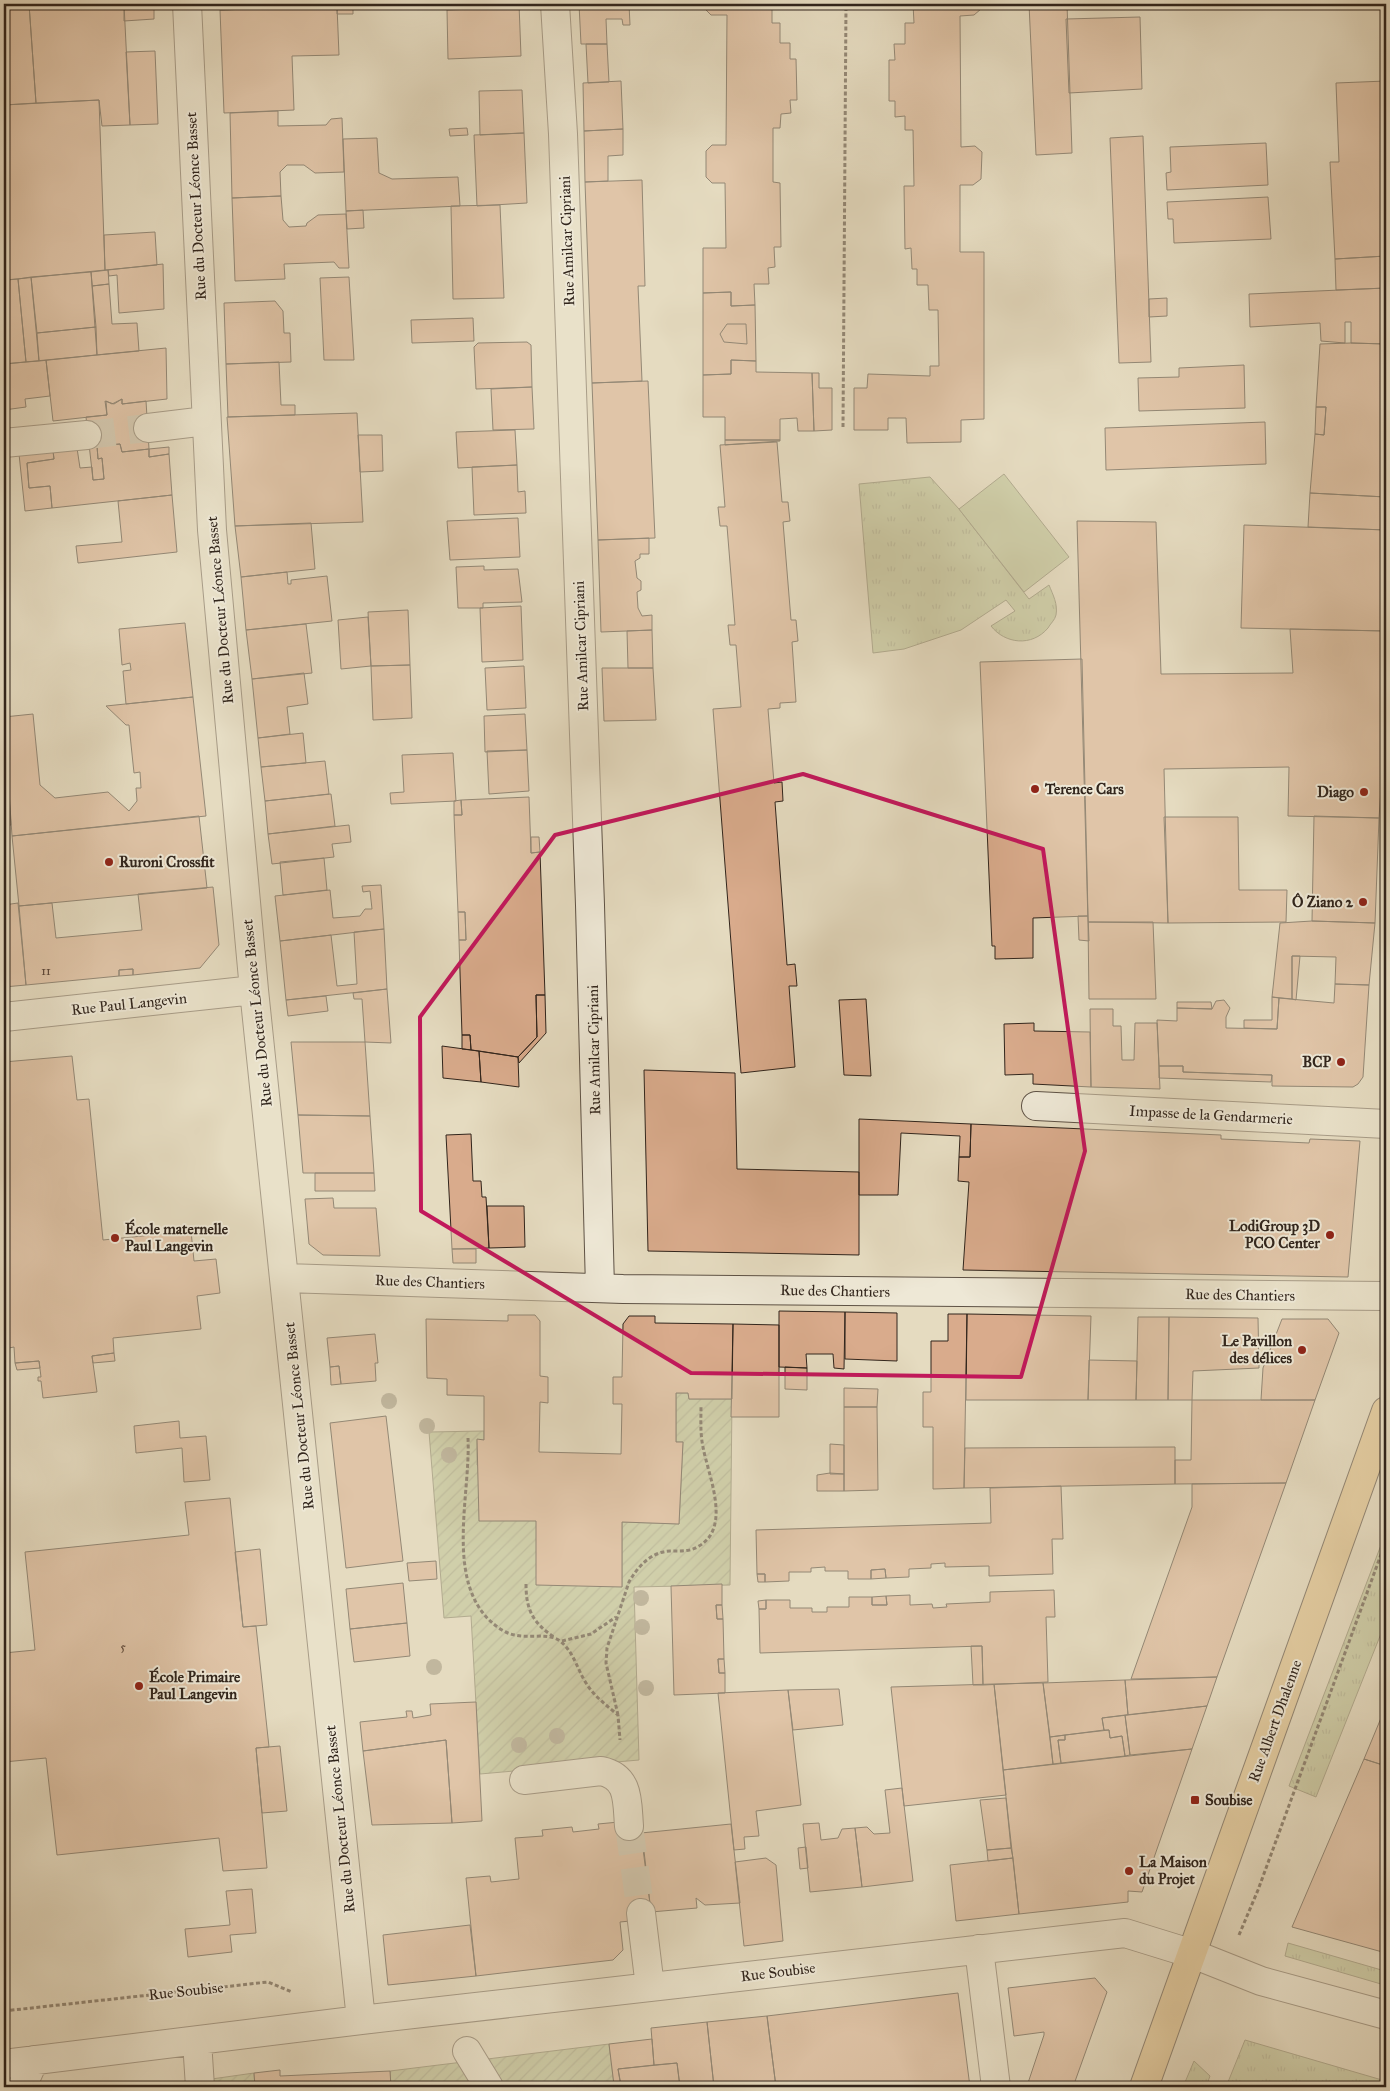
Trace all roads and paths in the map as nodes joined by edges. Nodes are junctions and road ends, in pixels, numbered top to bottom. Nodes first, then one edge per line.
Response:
1 (187, 4) edge
2 (555, 4) edge
3 (846, 4) edge
4 (206, 421) junction
5 (843, 427) dead end
6 (148, 428) tunnel mouth
7 (87, 435) tunnel mouth
8 (4, 443) edge
9 (254, 990) junction
10 (4, 1017) edge
11 (1036, 1106) dead end
12 (1386, 1124) edge
13 (284, 1278) junction
14 (600, 1288) junction
15 (1386, 1296) edge
16 (701, 1405) dead end
17 (1386, 1411) edge
18 (468, 1438) dead end
19 (1386, 1541) edge
20 (526, 1584) dead end
21 (617, 1616) junction
22 (555, 1638) junction
23 (561, 1642) junction
24 (618, 1715) junction
25 (524, 1780) dead end
26 (626, 1793) junction
27 (629, 1826) tunnel mouth
28 (1258, 1890) dead end
29 (641, 1913) tunnel mouth
30 (979, 1949) junction
31 (1193, 1954) junction
32 (650, 1987) junction
33 (294, 1992) dead end
34 (4, 2011) edge
35 (1386, 2015) edge
36 (361, 2020) junction
37 (197, 2041) junction
38 (466, 2051) dead end
39 (34, 2060) junction
40 (4, 2064) edge
41 (22, 2087) edge
42 (200, 2087) edge
43 (489, 2087) edge
44 (996, 2087) edge
45 (1144, 2087) edge

1 - 4 street, Rue du Docteur Léonce Basset
2 - 14 street, Rue Amilcar Cipriani
3 - 5 path
4 - 6 street
4 - 9 street, Rue du Docteur Léonce Basset
7 - 8 street
9 - 10 street, Rue Paul Langevin
9 - 13 street, Rue du Docteur Léonce Basset
11 - 12 street, Impasse de la Gendarmerie
13 - 14 street, Rue des Chantiers
13 - 36 street, Rue du Docteur Léonce Basset
14 - 15 street, Rue des Chantiers
16 - 21 path
17 - 31 main road, Rue Albert Dhalenne
18 - 22 path
19 - 28 path
20 - 22 path
21 - 23 path
21 - 24 path
22 - 23 path
23 - 24 path
24 - 26 path
25 - 26 street
26 - 27 street
29 - 32 street
30 - 31 street, Rue Soubise
30 - 32 street, Rue Soubise
30 - 44 street
31 - 35 street, Rue Soubise
31 - 45 main road, Rue Albert Dhalenne
32 - 36 street, Rue Soubise
33 - 34 path, Rue Soubise
36 - 37 street, Rue Soubise
37 - 39 street, Rue Soubise
37 - 42 street
38 - 43 street
39 - 40 street, Rue Soubise
39 - 41 street

